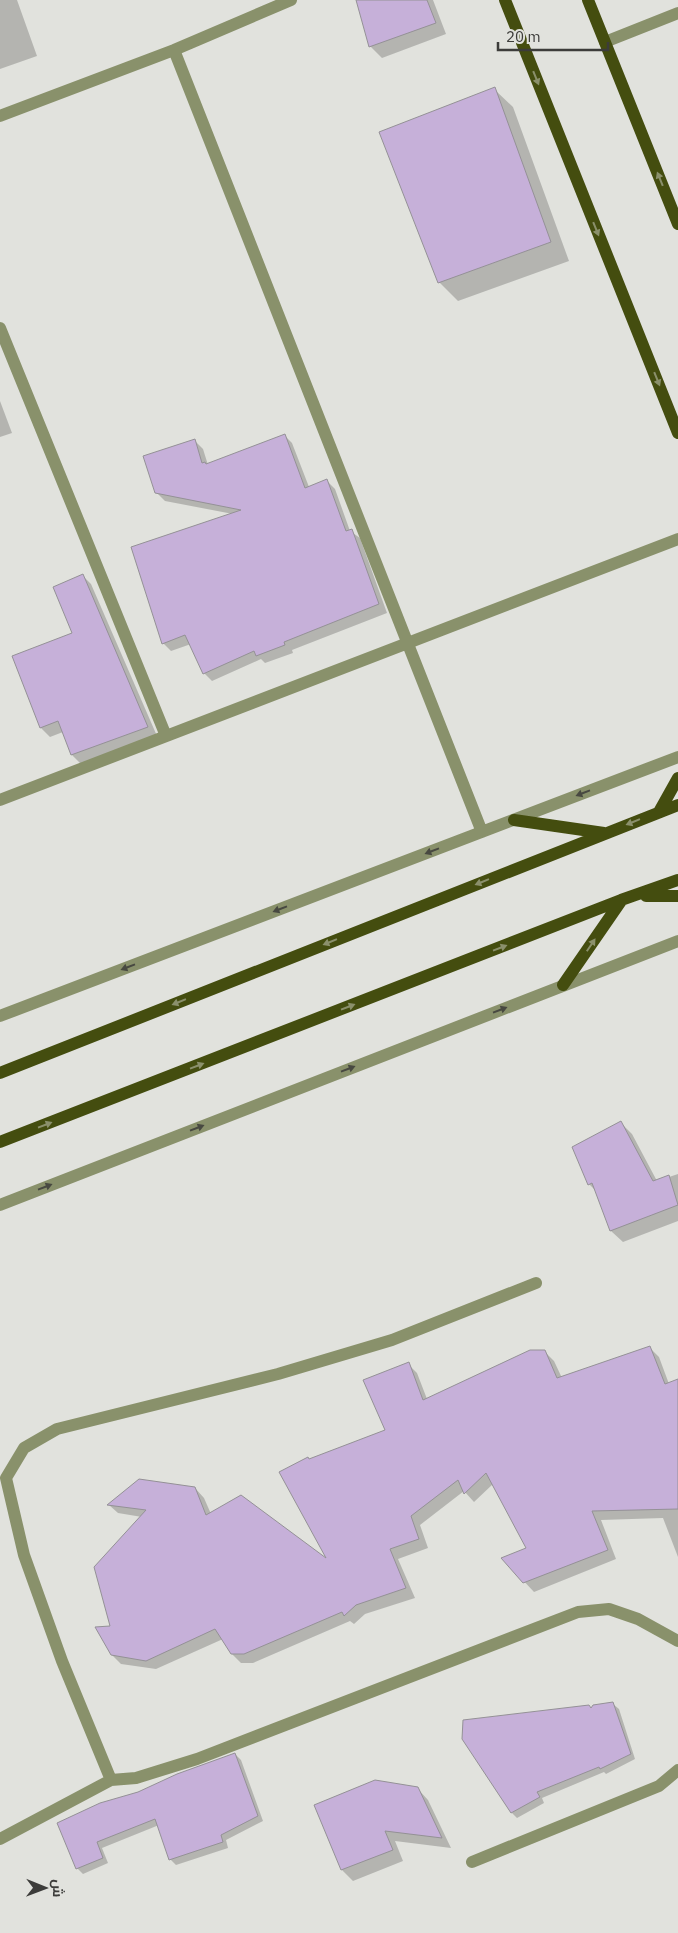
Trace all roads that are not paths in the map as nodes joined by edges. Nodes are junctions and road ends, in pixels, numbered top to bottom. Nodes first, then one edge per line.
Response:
1 (291, 0) edge
2 (505, 0) edge
3 (588, 0) edge
4 (678, 13) edge
5 (605, 42) junction
6 (174, 50) junction
7 (0, 116) edge
8 (678, 224) edge
9 (0, 328) edge
10 (678, 433) edge
11 (678, 539) edge
12 (409, 643) junction
13 (166, 736) junction
14 (678, 756) edge
15 (678, 778) edge
16 (0, 800) edge
17 (678, 805) edge
18 (659, 812) junction
19 (514, 820) junction
20 (482, 832) junction
21 (606, 833) junction
22 (678, 880) edge
23 (636, 896) junction
24 (678, 896) edge
25 (621, 900) junction
26 (678, 941) edge
27 (563, 985) junction
28 (0, 1016) edge
29 (0, 1073) edge
30 (0, 1142) edge
31 (0, 1205) edge
32 (536, 1284) dead end
33 (678, 1641) edge
34 (678, 1770) edge
35 (112, 1780) junction
36 (0, 1839) edge
37 (472, 1862) dead end

1 - 6 street
2 -> 10 main road
3 - 5 main road
4 - 5 street
8 -> 5 main road
6 - 7 street
6 - 12 street
9 - 13 street
11 - 12 street
12 - 13 street
12 - 20 street
13 - 16 street
14 -> 19 street
15 - 18 main road
17 - 18 main road
18 -> 21 main road
19 - 20 street
19 - 21 main road
20 -> 28 street
21 -> 29 main road
22 - 23 main road
23 - 24 main road
23 - 25 main road
27 -> 25 main road
30 -> 25 main road
26 - 27 street
31 -> 27 street
32 - 35 street
33 - 35 street
34 - 37 street
35 - 36 street

